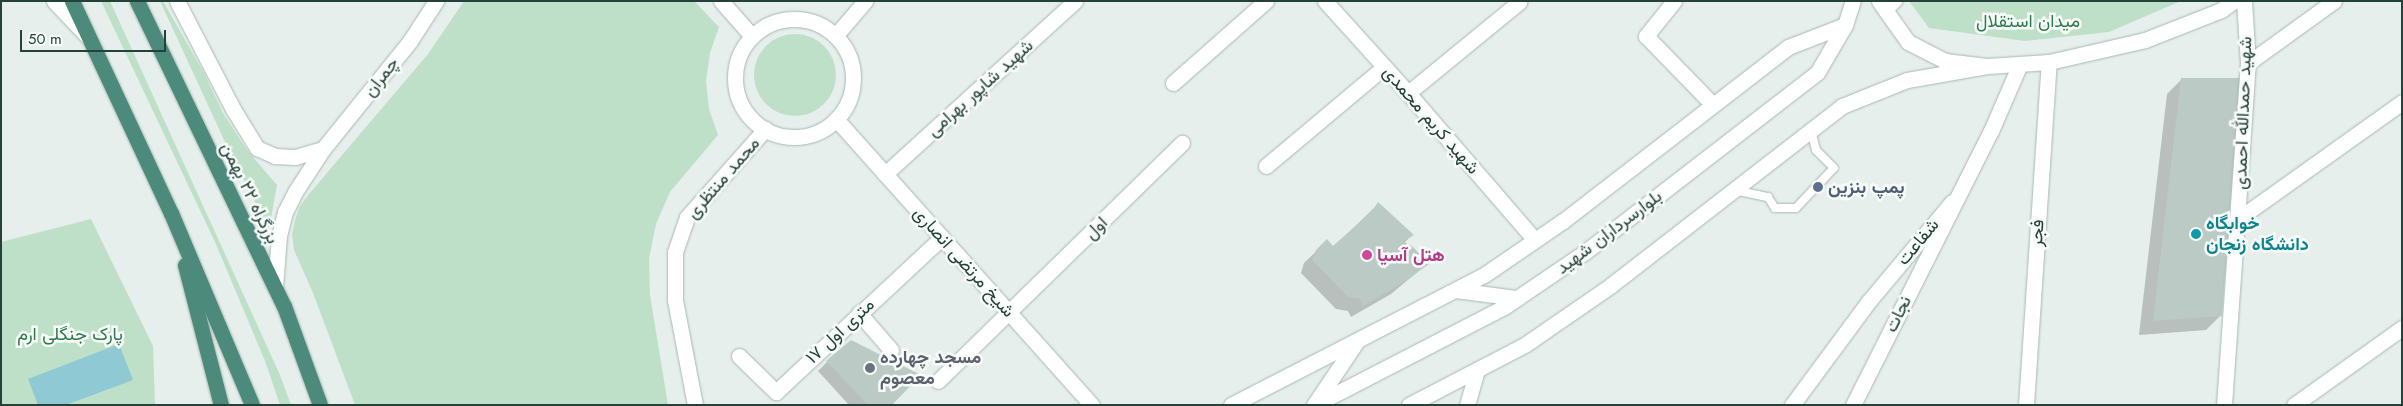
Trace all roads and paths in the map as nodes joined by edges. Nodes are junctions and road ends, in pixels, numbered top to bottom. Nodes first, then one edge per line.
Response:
1 (54, 1) edge
2 (72, 1) edge
3 (137, 1) edge
4 (177, 1) edge
5 (436, 1) edge
6 (722, 1) edge
7 (865, 1) edge
8 (1075, 1) edge
9 (1266, 1) edge
10 (1325, 1) edge
11 (1674, 1) edge
12 (1853, 1) edge
13 (1896, 1) edge
14 (2234, 1) edge
15 (2244, 1) edge
16 (2334, 1) edge
17 (1519, 2) edge
18 (1881, 6) edge
19 (1845, 25) junction
20 (752, 36) junction
21 (836, 36) junction
22 (92, 42) junction
23 (2049, 62) junction
24 (2248, 63) junction
25 (2020, 64) junction
26 (1988, 66) junction
27 (1384, 67) junction
28 (1173, 83) dead end
29 (1408, 93) junction
30 (2402, 102) edge
31 (1713, 105) junction
32 (836, 119) junction
33 (765, 129) junction
34 (1811, 130) junction
35 (1182, 143) dead end
36 (323, 150) junction
37 (1266, 166) dead end
38 (886, 174) junction
39 (1734, 190) junction
40 (1956, 197) junction
41 (171, 213) junction
42 (2238, 219) junction
43 (942, 237) junction
44 (1535, 240) junction
45 (275, 287) junction
46 (1455, 290) junction
47 (1517, 298) junction
48 (1010, 312) junction
49 (859, 313) junction
50 (2402, 328) edge
51 (1358, 339) junction
52 (891, 350) dead end
53 (739, 356) dead end
54 (1477, 369) junction
55 (938, 381) dead end
56 (221, 405) edge
57 (252, 405) edge
58 (320, 405) edge
59 (695, 405) edge
60 (1092, 405) edge
61 (1231, 405) edge
62 (1314, 405) edge
63 (1409, 405) edge
64 (1467, 405) edge
65 (1792, 405) edge
66 (1853, 405) edge
67 (2026, 405) edge
68 (2224, 405) edge
69 (2294, 405) edge

1 - 22 street
2 - 22 highway
3 - 45 highway, بزرگراه ۲۲ بهمن
4 - 36 street
5 - 36 street, چمران
6 - 20 street
7 - 21 street
8 - 38 street, شهید شاپور بهرامی
9 - 28 street
10 - 27 street, شهید کریم محمدی
11 - 31 street
12 - 19 street, بلوارسرداران شهید
13 - 18 street
14 - 23 street
15 - 24 street, شهید حمدالله احمدی
16 - 24 street
17 - 29 street
18 - 26 street
19 - 31 street
19 - 47 street, بلوارسرداران شهید
20 - 21 street, محمد منتظری
20 - 33 street, محمد منتظری
21 - 32 street, محمد منتظری
22 - 41 highway
23 - 25 street
23 - 67 street, فجر
24 - 42 street, شهید حمدالله احمدی
25 - 26 street
25 - 40 street, شفاعت
26 - 34 street
27 - 29 street, شهید کریم محمدی
27 - 37 street
29 - 44 street, شهید کریم محمدی
30 - 42 street
31 - 44 street
32 - 33 street, محمد منتظری
32 - 38 street, شیخ مرتضی انصاری
33 - 59 street, محمد منتظری
34 - 39 street
34 - 39 lane
35 - 48 street, اول
36 - 45 street, چمران
38 - 43 street, شیخ مرتضی انصاری
39 - 54 street
40 - 65 street, شفاعت
40 - 66 street, نجات
41 - 56 highway
41 - 57 highway
42 - 68 street, شهید حمدالله احمدی
43 - 48 street, شیخ مرتضی انصاری
43 - 49 street, ۱۷ متری اول
44 - 46 street
45 - 58 highway, بزرگراه ۲۲ بهمن
46 - 47 street
46 - 51 street
47 - 62 street, بلوارسرداران شهید
48 - 55 street, اول
48 - 60 street, شیخ مرتضی انصاری
49 - 52 street
49 - 53 street, ۱۷ متری اول
50 - 69 street
51 - 61 street
51 - 62 street
54 - 63 street
54 - 64 street

